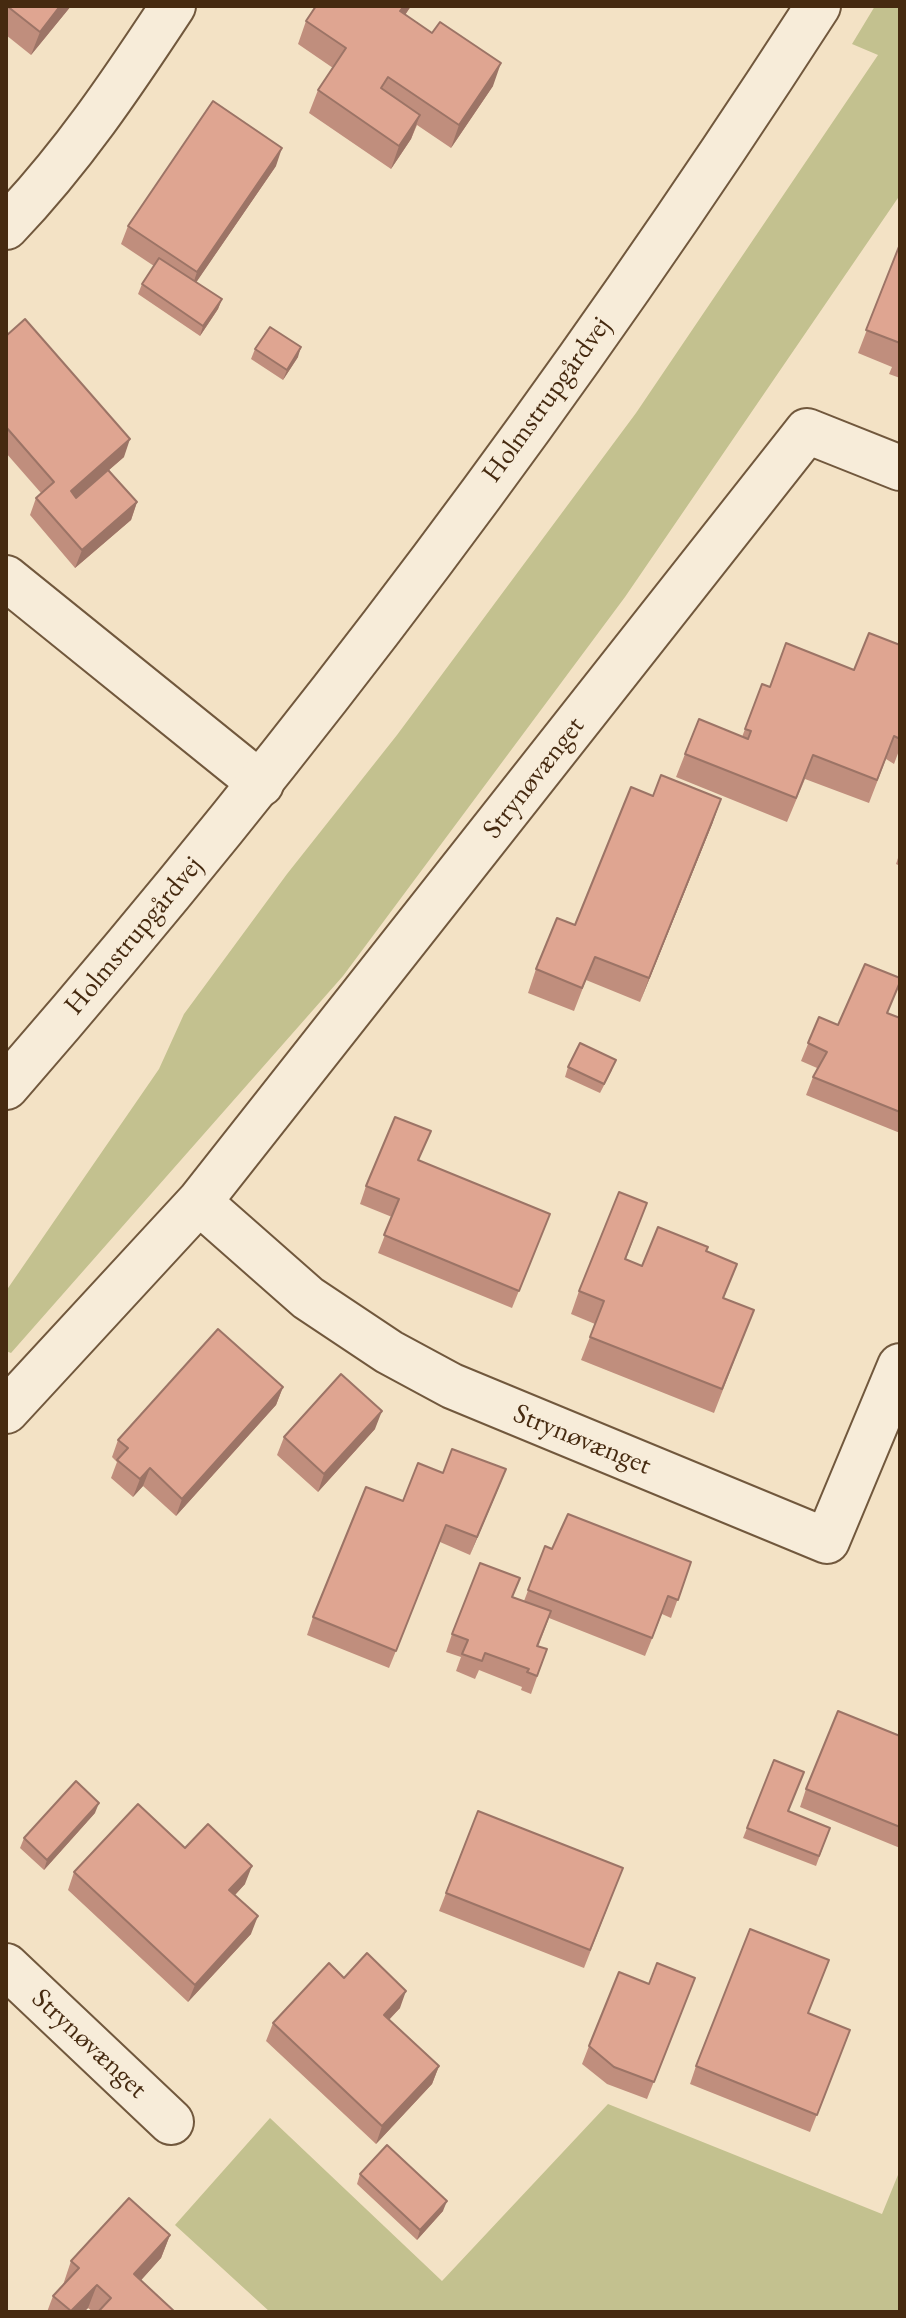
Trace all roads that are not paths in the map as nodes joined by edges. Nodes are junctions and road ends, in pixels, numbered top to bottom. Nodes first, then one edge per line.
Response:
1 (173, 6) edge
2 (818, 6) edge
3 (6, 227) edge
4 (900, 468) edge
5 (6, 578) edge
6 (261, 784) junction
7 (6, 1087) edge
8 (199, 1202) junction
9 (900, 1366) edge
10 (6, 1411) edge
11 (6, 1966) edge
12 (171, 2122) dead end

1 - 3 street
2 - 6 street, Holmstrupgårdvej
4 - 8 street, Strynøvænget
5 - 6 street
6 - 7 street, Holmstrupgårdvej
8 - 9 street, Strynøvænget
8 - 10 street, Strynøvænget
11 - 12 street, Strynøvænget

